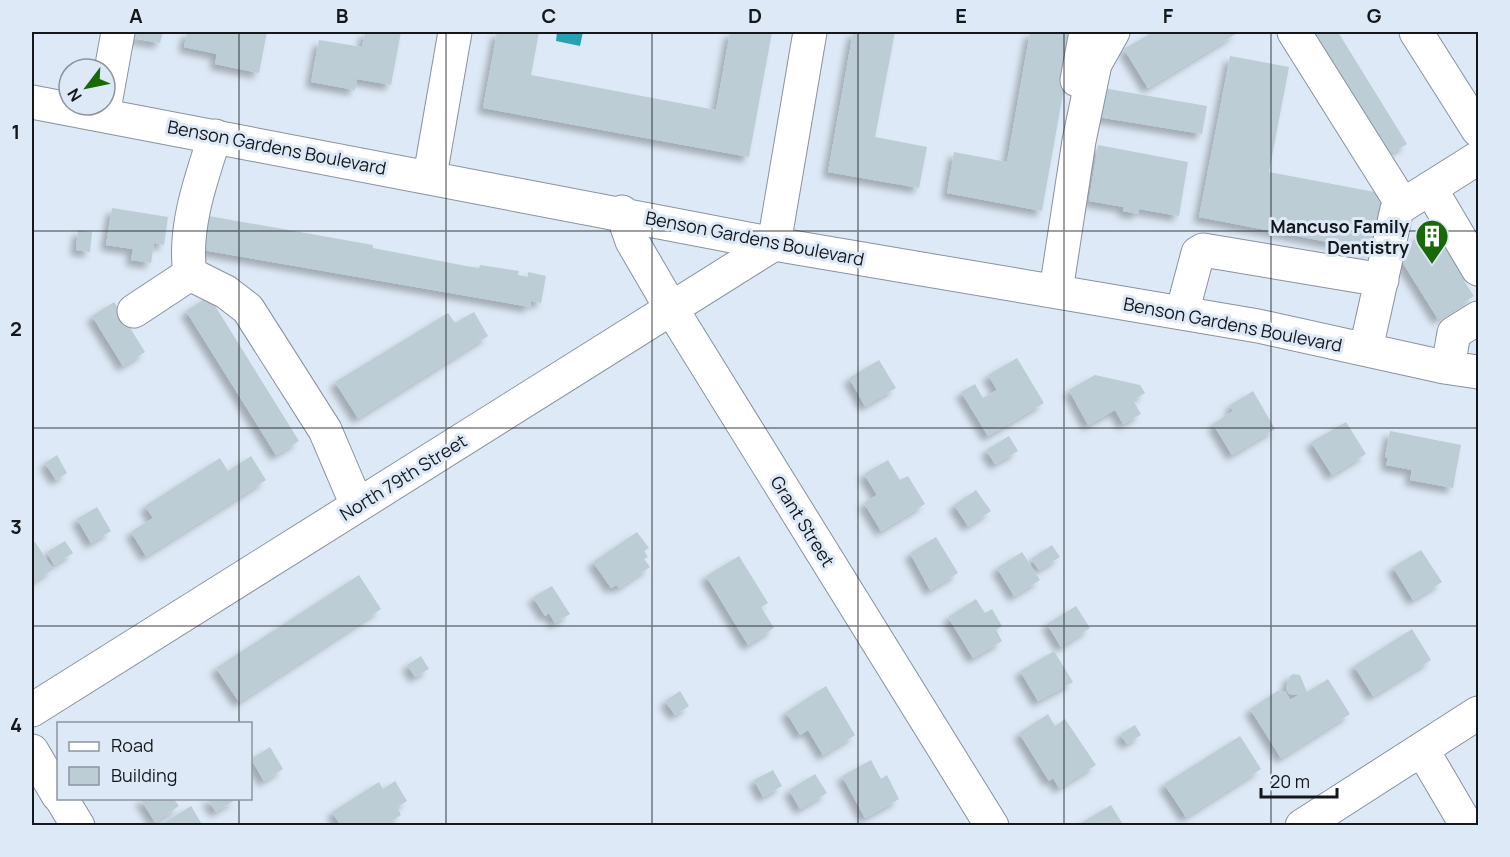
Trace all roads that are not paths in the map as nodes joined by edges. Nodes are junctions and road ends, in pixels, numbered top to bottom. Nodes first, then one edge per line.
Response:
1 (118, 32) edge
2 (455, 32) edge
3 (810, 32) edge
4 (1086, 32) edge
5 (1113, 32) edge
6 (1294, 32) edge
7 (1416, 32) edge
8 (113, 57) edge
9 (32, 102) edge
10 (57, 107) edge
11 (114, 117) edge
12 (1479, 130) edge
13 (215, 136) junction
14 (1479, 158) edge
15 (430, 176) junction
16 (1430, 188) junction
17 (1402, 204) junction
18 (622, 212) junction
19 (774, 244) junction
20 (1479, 269) edge
21 (189, 274) junction
22 (1382, 280) junction
23 (1047, 290) junction
24 (670, 308) junction
25 (134, 311) dead end
26 (1182, 313) junction
27 (1466, 325) edge
28 (1366, 349) junction
29 (1463, 370) edge
30 (357, 505) junction
31 (32, 710) edge
32 (1479, 713) edge
33 (32, 751) edge
34 (1423, 751) junction
35 (57, 792) edge
36 (62, 800) edge
37 (78, 825) edge
38 (992, 825) edge
39 (1302, 825) edge
40 (1467, 825) edge

1 - 8 street
2 - 15 street
3 - 19 street
4 - 23 street
5 - 23 street
6 - 17 street
7 - 12 street
9 - 10 street, Benson Gardens Boulevard
11 - 13 street, Benson Gardens Boulevard
13 - 15 street, Benson Gardens Boulevard
13 - 21 street
14 - 16 street
15 - 18 street, Benson Gardens Boulevard
16 - 17 street
16 - 20 street
17 - 22 street
18 - 19 street, Benson Gardens Boulevard
18 - 24 street, Grant Street
19 - 23 street, Benson Gardens Boulevard
19 - 24 street, North 79th Street
21 - 25 street
21 - 30 street
22 - 26 street
22 - 28 street
23 - 26 street, Benson Gardens Boulevard
24 - 30 street, North 79th Street
24 - 38 street, Grant Street
26 - 28 street, Benson Gardens Boulevard
27 - 29 street
28 - 29 street, Benson Gardens Boulevard
30 - 31 street, North 79th Street
32 - 34 street
33 - 35 street
34 - 39 street
34 - 40 street
36 - 37 street

